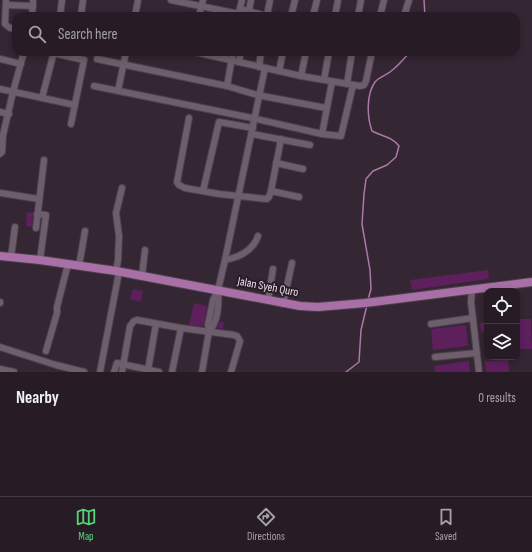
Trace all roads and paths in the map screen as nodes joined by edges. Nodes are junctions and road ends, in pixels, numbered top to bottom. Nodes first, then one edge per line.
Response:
1 (62, 0) edge
2 (83, 0) edge
3 (138, 0) edge
4 (171, 0) edge
5 (242, 0) edge
6 (251, 0) edge
7 (270, 0) edge
8 (295, 0) edge
9 (317, 0) edge
10 (338, 0) edge
11 (361, 0) edge
12 (384, 0) edge
13 (409, 0) edge
14 (6, 2) edge
15 (202, 3) edge
16 (33, 4) edge
17 (60, 12) edge
18 (82, 12) edge
19 (137, 12) edge
20 (235, 12) edge
21 (239, 12) edge
22 (248, 12) edge
23 (268, 12) edge
24 (292, 12) edge
25 (314, 12) edge
26 (336, 12) edge
27 (359, 12) edge
28 (381, 12) edge
29 (405, 12) edge
30 (12, 28) edge
31 (23, 56) edge
32 (51, 56) edge
33 (78, 56) edge
34 (125, 56) edge
35 (214, 56) edge
36 (232, 56) edge
37 (240, 56) edge
38 (261, 56) edge
39 (282, 56) edge
40 (305, 56) edge
41 (328, 56) edge
42 (352, 56) edge
43 (371, 56) edge
44 (0, 59) edge
45 (97, 59) dead end
46 (232, 60) junction
47 (239, 62) junction
48 (21, 64) junction
49 (124, 65) junction
50 (262, 68) junction
51 (278, 71) junction
52 (301, 76) junction
53 (324, 80) junction
54 (332, 82) junction
55 (350, 85) junction
56 (94, 86) dead end
57 (227, 86) junction
58 (0, 90) edge
59 (118, 90) junction
60 (13, 92) junction
61 (258, 95) junction
62 (42, 98) junction
63 (75, 105) junction
64 (326, 108) junction
65 (0, 112) edge
66 (9, 114) junction
67 (190, 118) dead end
68 (253, 118) junction
69 (71, 124) dead end
70 (251, 130) junction
71 (322, 134) junction
72 (2, 135) edge
73 (281, 139) junction
74 (310, 145) dead end
75 (0, 154) edge
76 (44, 160) dead end
77 (276, 163) junction
78 (303, 169) dead end
79 (122, 188) dead end
80 (203, 191) junction
81 (271, 191) junction
82 (0, 193) edge
83 (236, 196) junction
84 (299, 197) dead end
85 (39, 199) junction
86 (37, 214) junction
87 (15, 227) dead end
88 (36, 228) dead end
89 (85, 231) dead end
90 (258, 236) dead end
91 (145, 250) dead end
92 (0, 256) edge
93 (11, 257) junction
94 (40, 260) junction
95 (225, 260) junction
96 (292, 263) dead end
97 (68, 264) junction
98 (79, 266) junction
99 (273, 269) dead end
100 (118, 272) junction
101 (142, 276) junction
102 (532, 282) edge
103 (472, 289) junction
104 (218, 290) junction
105 (268, 301) junction
106 (283, 304) junction
107 (473, 318) junction
108 (156, 324) junction
109 (431, 324) dead end
110 (182, 328) junction
111 (209, 331) junction
112 (0, 347) edge
113 (46, 351) dead end
114 (477, 354) junction
115 (435, 357) dead end
116 (123, 364) junction
117 (0, 369) edge
118 (148, 370) junction
119 (14, 372) edge
120 (84, 372) edge
121 (100, 372) edge
122 (114, 372) edge
123 (122, 372) edge
124 (159, 372) edge
125 (172, 372) edge
126 (202, 372) edge
127 (231, 372) edge
128 (479, 372) edge

1 - 17 street
2 - 18 street
3 - 19 street
4 - 15 street
5 - 21 street
6 - 22 street
7 - 23 street
8 - 24 street
9 - 25 street
10 - 26 street
11 - 27 street
12 - 28 street
13 - 29 street
14 - 16 street
14 - 30 street
15 - 20 street
31 - 48 street
32 - 62 street
33 - 63 street
34 - 49 street
35 - 46 street
36 - 46 street
37 - 47 street
38 - 50 street
39 - 51 street
40 - 52 street
41 - 53 street
42 - 55 street
43 - 55 street
44 - 48 street
45 - 49 street
46 - 47 street
46 - 57 street
47 - 50 street
48 - 60 street
49 - 57 street
49 - 59 street
50 - 51 street
50 - 61 street
51 - 52 street
52 - 53 street
53 - 54 street
54 - 55 street
54 - 64 street
55 - 71 street
56 - 59 street
57 - 61 street
58 - 60 street
59 - 68 street
60 - 62 street
60 - 66 street
61 - 64 street
61 - 68 street
62 - 63 street
63 - 69 street
64 - 71 street
65 - 66 street
66 - 72 street
67 - 80 street
68 - 70 street
68 - 71 street
70 - 73 street
70 - 80 street
70 - 83 street
72 - 75 street
73 - 74 street
73 - 77 street
76 - 85 street
77 - 78 street
77 - 81 street
79 - 100 street
80 - 83 street
81 - 83 street
81 - 84 street
82 - 85 street
83 - 95 street
85 - 86 street
86 - 88 street
86 - 94 street
87 - 93 street
89 - 98 street
90 - 95 street
91 - 101 street
92 - 93 main road, Jalan Syeh Quro
93 - 94 main road, Jalan Syeh Quro
94 - 97 main road, Jalan Syeh Quro
95 - 104 street
96 - 106 street
97 - 98 main road, Jalan Syeh Quro
97 - 113 street
98 - 100 main road, Jalan Syeh Quro
99 - 105 street
100 - 101 main road, Jalan Syeh Quro
100 - 121 street
101 - 104 main road, Jalan Syeh Quro
102 - 103 main road, Jalan Syeh Quro
103 - 106 main road, Jalan Syeh Quro
103 - 107 street
104 - 105 main road, Jalan Syeh Quro
104 - 111 street
105 - 106 main road, Jalan Syeh Quro
107 - 109 street
107 - 114 street
108 - 110 street
108 - 116 street
108 - 118 street
110 - 111 street
110 - 125 street
111 - 126 street
111 - 127 street
112 - 120 street
114 - 115 street
114 - 128 street
116 - 118 street
116 - 122 street
116 - 123 street
117 - 119 street
118 - 124 street

